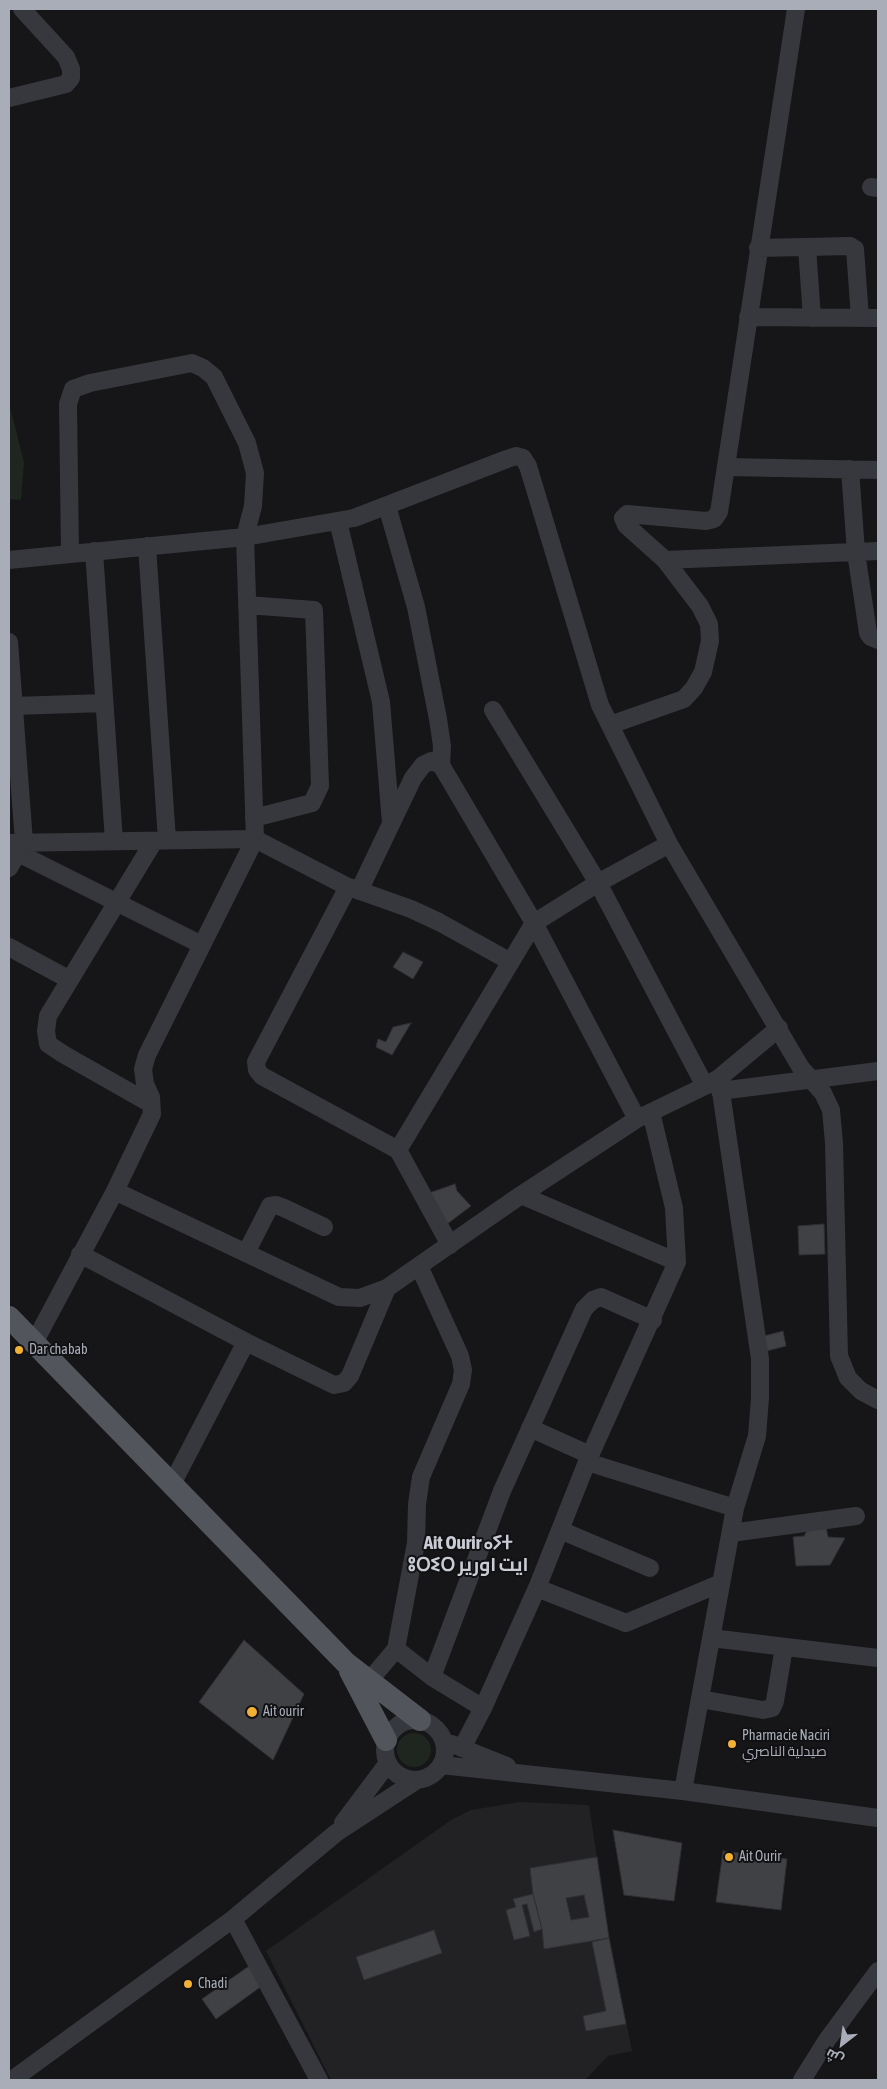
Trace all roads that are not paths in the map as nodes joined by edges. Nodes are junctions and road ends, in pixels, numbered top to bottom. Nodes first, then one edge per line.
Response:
1 (22, 9) edge
2 (796, 9) edge
3 (9, 98) edge
4 (807, 247) junction
5 (758, 248) junction
6 (748, 317) junction
7 (812, 318) junction
8 (860, 318) junction
9 (878, 318) edge
10 (727, 468) junction
11 (850, 469) junction
12 (878, 470) edge
13 (387, 506) junction
14 (338, 521) junction
15 (245, 537) junction
16 (147, 546) junction
17 (94, 551) junction
18 (878, 551) edge
19 (856, 552) junction
20 (70, 553) junction
21 (9, 560) edge
22 (665, 560) junction
23 (247, 605) junction
24 (878, 640) edge
25 (9, 643) edge
26 (104, 703) junction
27 (14, 706) junction
28 (493, 710) dead end
29 (610, 725) junction
30 (13, 760) edge
31 (441, 765) junction
32 (254, 818) junction
33 (392, 823) junction
34 (255, 839) junction
35 (160, 840) junction
36 (114, 841) junction
37 (668, 844) junction
38 (17, 846) edge
39 (9, 868) edge
40 (598, 883) junction
41 (354, 889) junction
42 (117, 902) junction
43 (534, 923) junction
44 (202, 945) junction
45 (9, 947) edge
46 (511, 962) junction
47 (70, 980) junction
48 (779, 1028) junction
49 (878, 1071) edge
50 (810, 1080) junction
51 (715, 1085) junction
52 (151, 1104) junction
53 (644, 1115) junction
54 (398, 1150) junction
55 (115, 1191) junction
56 (521, 1195) junction
57 (324, 1227) dead end
58 (450, 1244) junction
59 (246, 1253) junction
60 (80, 1254) junction
61 (677, 1262) junction
62 (419, 1266) junction
63 (387, 1288) junction
64 (9, 1317) edge
65 (652, 1320) junction
66 (246, 1342) junction
67 (34, 1343) junction
68 (878, 1400) edge
69 (530, 1428) junction
70 (589, 1459) junction
71 (172, 1484) junction
72 (735, 1508) junction
73 (856, 1516) dead end
74 (560, 1530) junction
75 (731, 1533) junction
76 (650, 1568) dead end
77 (721, 1583) junction
78 (537, 1588) junction
79 (711, 1638) junction
80 (784, 1647) junction
81 (396, 1649) junction
82 (878, 1658) edge
83 (346, 1663) junction
84 (432, 1677) junction
85 (369, 1681) junction
86 (700, 1698) junction
87 (483, 1708) junction
88 (420, 1720) junction
89 (386, 1740) junction
90 (443, 1741) junction
91 (462, 1748) junction
92 (388, 1763) junction
93 (441, 1764) junction
94 (530, 1775) junction
95 (417, 1780) junction
96 (683, 1791) junction
97 (878, 1818) edge
98 (336, 1833) junction
99 (233, 1919) junction
100 (878, 1971) edge
101 (12, 2080) edge
102 (319, 2080) edge
103 (802, 2080) edge

1 - 3 street
2 - 5 street
4 - 5 street
4 - 7 street
4 - 8 street
5 - 6 street
6 - 7 street
6 - 10 street
7 - 8 street
8 - 9 street
10 - 11 street
10 - 22 street
11 - 12 street
11 - 19 street
13 - 14 street
13 - 29 street
13 - 31 street
14 - 15 street
14 - 33 street
15 - 16 street
15 - 20 street
15 - 23 street
16 - 17 street
16 - 35 street
17 - 20 street
17 - 26 street
18 - 19 street
19 - 22 street
19 - 24 street
20 - 21 street
22 - 29 street
23 - 32 street
23 - 32 street
25 - 27 street
26 - 27 street
26 - 36 street
27 - 30 street
28 - 40 street
29 - 37 street
30 - 38 street
31 - 33 street
31 - 43 street
32 - 34 street
33 - 41 street
34 - 35 street
34 - 41 street
34 - 44 street
35 - 36 street
35 - 42 street
36 - 38 street
37 - 40 street
37 - 48 street
38 - 39 street
38 - 42 street
40 - 43 street
40 - 51 street
41 - 46 street
41 - 54 street
42 - 44 street
42 - 47 street
43 - 46 street
43 - 53 street
44 - 52 street
45 - 47 street
46 - 54 street
47 - 52 street
48 - 50 street
48 - 51 street
49 - 50 street
50 - 51 street
50 - 68 street
51 - 53 street
51 - 72 street
52 - 55 street
53 - 56 street
53 - 61 street
54 - 58 street
55 - 59 street
55 - 60 street
56 - 58 street
56 - 61 street
57 - 59 street
58 - 62 street
59 - 63 street
60 - 66 street
60 - 67 street
61 - 65 street
62 - 63 street
62 - 81 street
63 - 66 street
64 - 67 main road
65 - 69 street
65 - 70 street
66 - 71 street
67 - 71 main road
69 - 70 street
69 - 84 street
70 - 72 street
70 - 74 street
71 - 83 main road
72 - 75 street
73 - 75 street
74 - 76 street
74 - 78 street
75 - 77 street
77 - 78 street
77 - 79 street
78 - 87 street
79 - 80 street
79 - 86 street
80 - 82 street
80 - 86 street
81 - 84 street
81 - 85 street
83 - 85 main road
83 - 89 main road
84 - 87 street
85 - 88 main road
86 - 96 street
87 - 91 street
88 - 89 street
88 - 90 street
89 - 92 street
90 - 91 street
90 - 93 street
91 - 94 street
92 - 95 street
92 - 98 street
93 - 94 street
93 - 95 street
94 - 96 street
95 - 98 street
96 - 97 street
98 - 99 street
99 - 101 street
99 - 102 street
100 - 103 street

